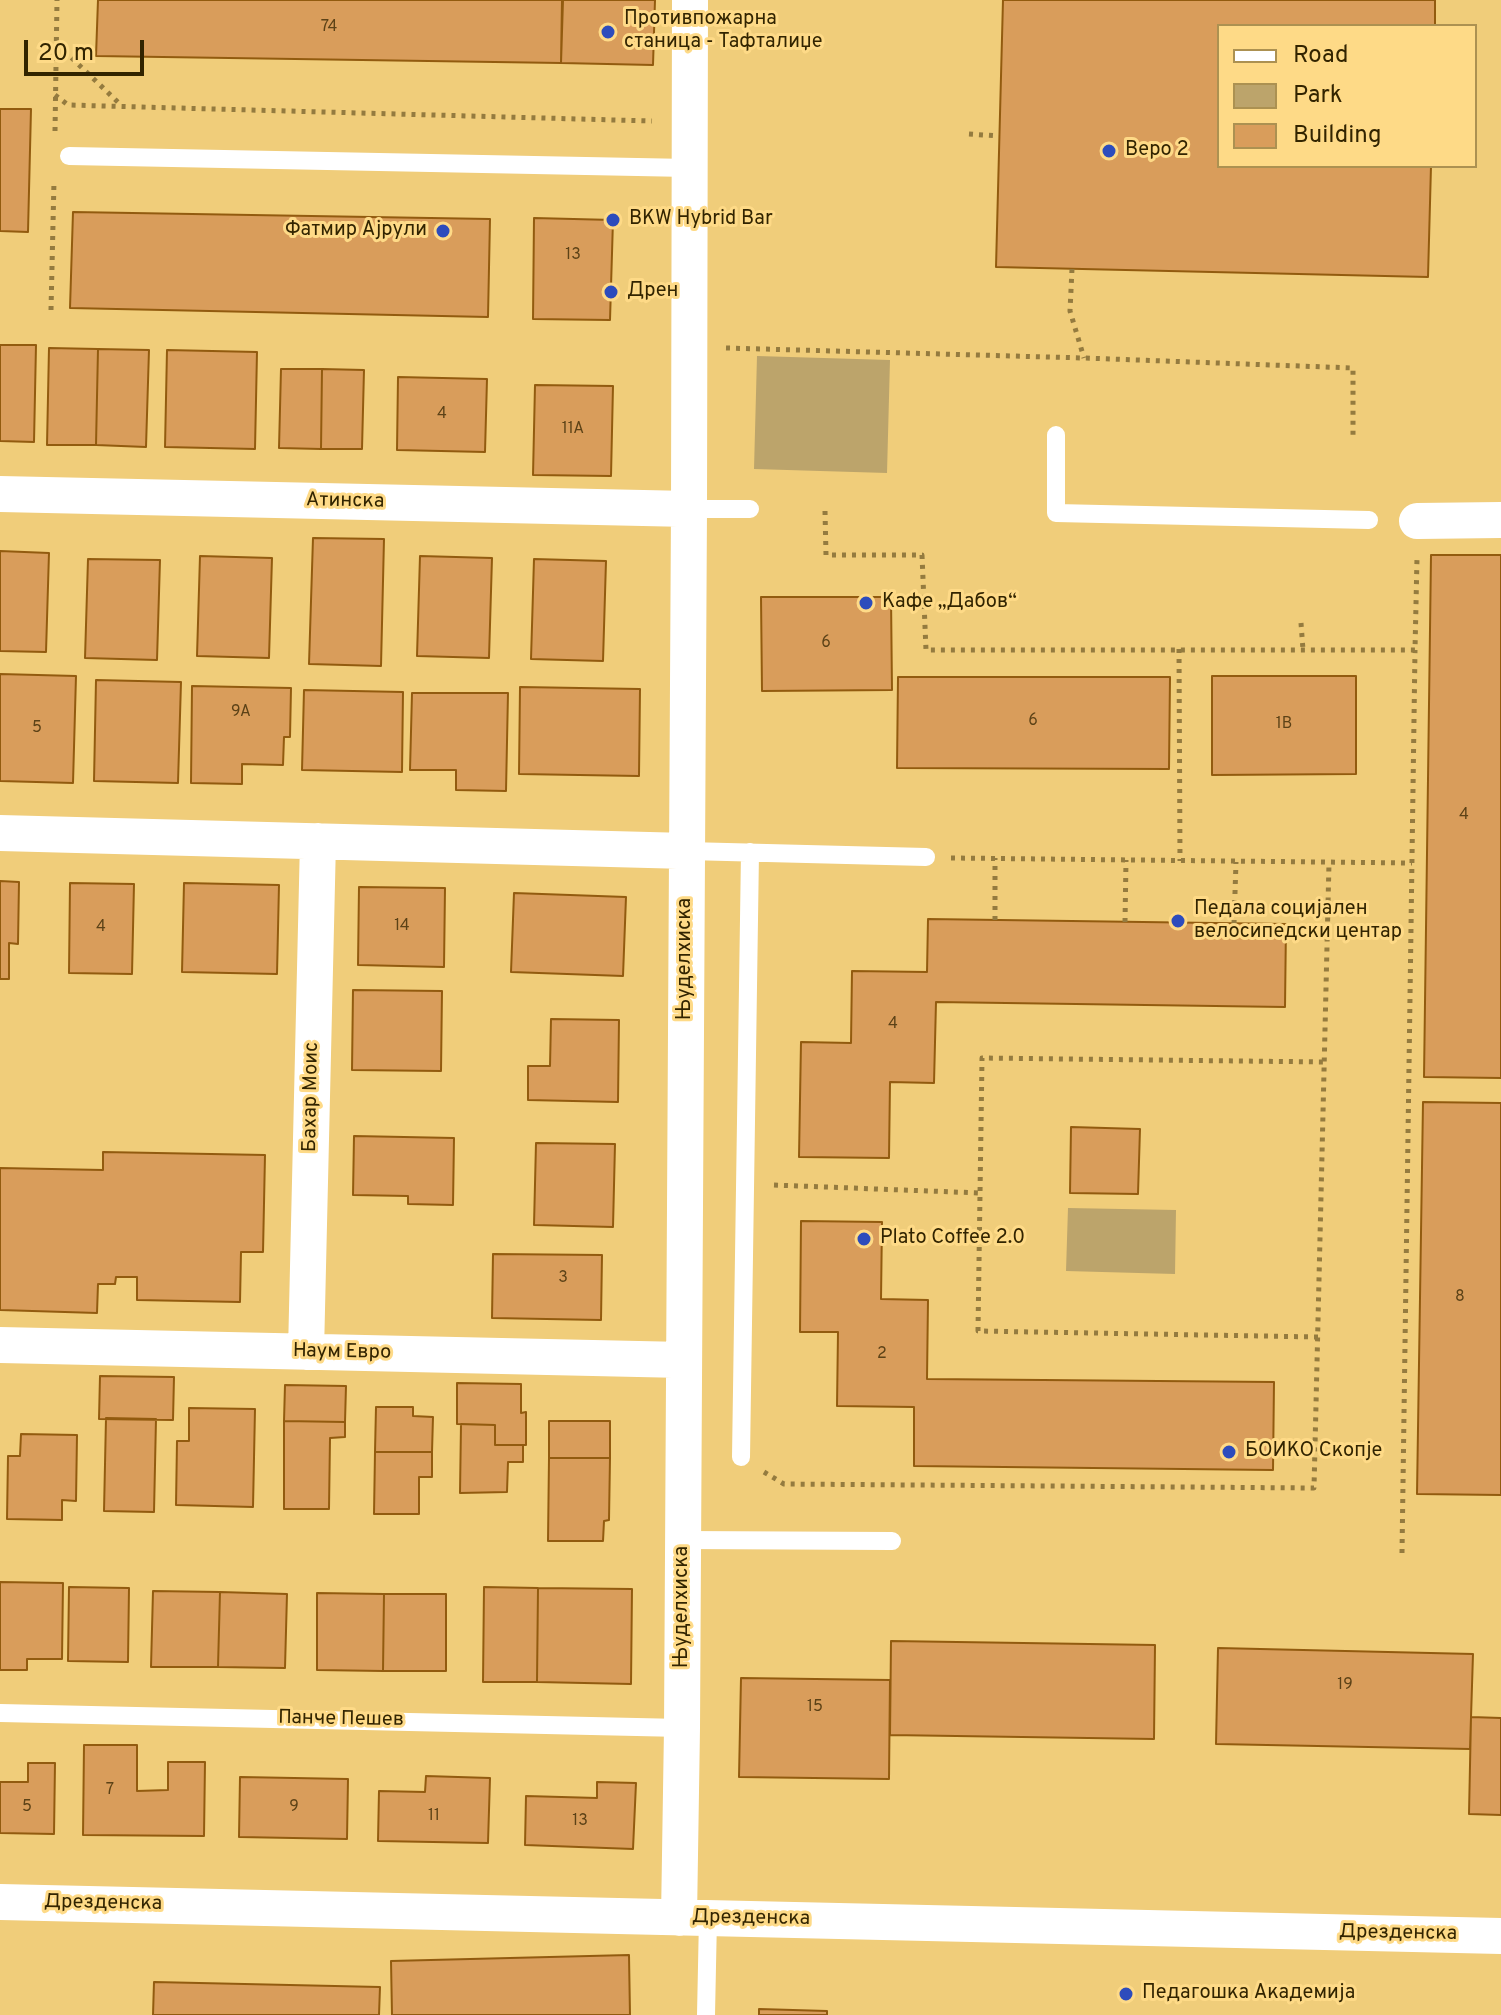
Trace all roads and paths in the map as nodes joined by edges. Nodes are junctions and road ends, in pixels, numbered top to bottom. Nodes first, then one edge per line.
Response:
1 (690, 0) edge
2 (56, 43) dead end
3 (55, 95) dead end
4 (123, 107) junction
5 (689, 121) junction
6 (969, 134) dead end
7 (999, 136) dead end
8 (69, 156) dead end
9 (689, 168) junction
10 (1072, 269) dead end
11 (689, 347) junction
12 (1084, 358) junction
13 (1056, 435) dead end
14 (1353, 438) dead end
15 (0, 494) edge
16 (689, 509) junction
17 (750, 509) dead end
18 (825, 511) dead end
19 (1369, 520) dead end
20 (1501, 520) edge
21 (1417, 521) joint
22 (1301, 623) dead end
23 (1179, 649) junction
24 (1303, 650) junction
25 (1415, 650) junction
26 (0, 833) edge
27 (318, 841) junction
28 (687, 851) junction
29 (750, 852) junction
30 (926, 857) joint
31 (995, 858) junction
32 (1126, 860) junction
33 (1180, 861) junction
34 (1236, 862) junction
35 (1329, 863) junction
36 (1412, 863) junction
37 (995, 920) dead end
38 (1125, 922) dead end
39 (1234, 924) dead end
40 (1326, 1062) junction
41 (745, 1184) junction
42 (980, 1193) junction
43 (1318, 1337) junction
44 (0, 1345) edge
45 (306, 1352) junction
46 (684, 1360) junction
47 (741, 1457) joint
48 (683, 1540) junction
49 (892, 1541) dead end
50 (1402, 1553) dead end
51 (0, 1713) edge
52 (682, 1728) junction
53 (0, 1902) edge
54 (693, 1918) junction
55 (1501, 1936) edge
56 (706, 2015) edge

1 - 5 street, Њуделхиска
2 - 4 path
3 - 4 path
4 - 5 path
5 - 9 street, Њуделхиска
6 - 7 path
8 - 9 lane
9 - 11 street, Њуделхиска
10 - 12 path
11 - 12 path
11 - 16 street, Њуделхиска
12 - 14 path
13 - 19 lane
15 - 16 street, Атинска
16 - 17 lane
16 - 28 street, Њуделхиска
18 - 23 path
20 - 21 street
21 - 25 path
22 - 24 path
23 - 24 path
23 - 33 path
24 - 25 path
25 - 36 path
26 - 27 street
27 - 28 street
27 - 45 street, Бахар Моис
28 - 29 lane
28 - 46 street, Њуделхиска
29 - 30 lane
29 - 41 lane
30 - 31 path
31 - 32 path
31 - 37 path
32 - 33 path
32 - 38 path
33 - 34 path
34 - 35 path
34 - 39 path
35 - 36 path
35 - 40 path
36 - 50 path
40 - 42 path
40 - 43 path
41 - 42 path
41 - 47 lane
42 - 43 path
43 - 47 path
44 - 45 street, Наум Евро
45 - 46 street, Наум Евро
46 - 48 street, Њуделхиска
48 - 49 lane
48 - 52 street, Њуделхиска
51 - 52 lane, Панче Пешев
52 - 54 street, Њуделхиска
53 - 54 street, Дрезденска
54 - 55 street, Дрезденска
54 - 56 lane, Њуделхиска

